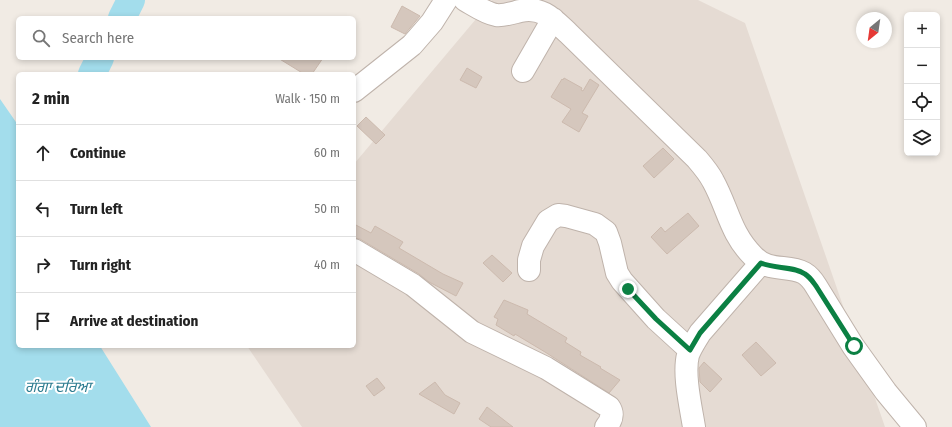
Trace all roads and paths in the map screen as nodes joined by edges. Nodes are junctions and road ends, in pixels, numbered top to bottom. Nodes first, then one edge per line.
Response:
1 (446, 0) edge
2 (465, 0) edge
3 (553, 19) junction
4 (523, 71) dead end
5 (356, 89) edge
6 (356, 251) edge
7 (761, 263) junction
8 (529, 270) dead end
9 (690, 350) junction
10 (606, 427) edge
11 (694, 427) edge
12 (915, 427) edge

1 - 5 street
2 - 3 street
3 - 4 street
3 - 7 street
6 - 10 street
7 - 9 street
7 - 12 street
8 - 9 street
9 - 11 street

